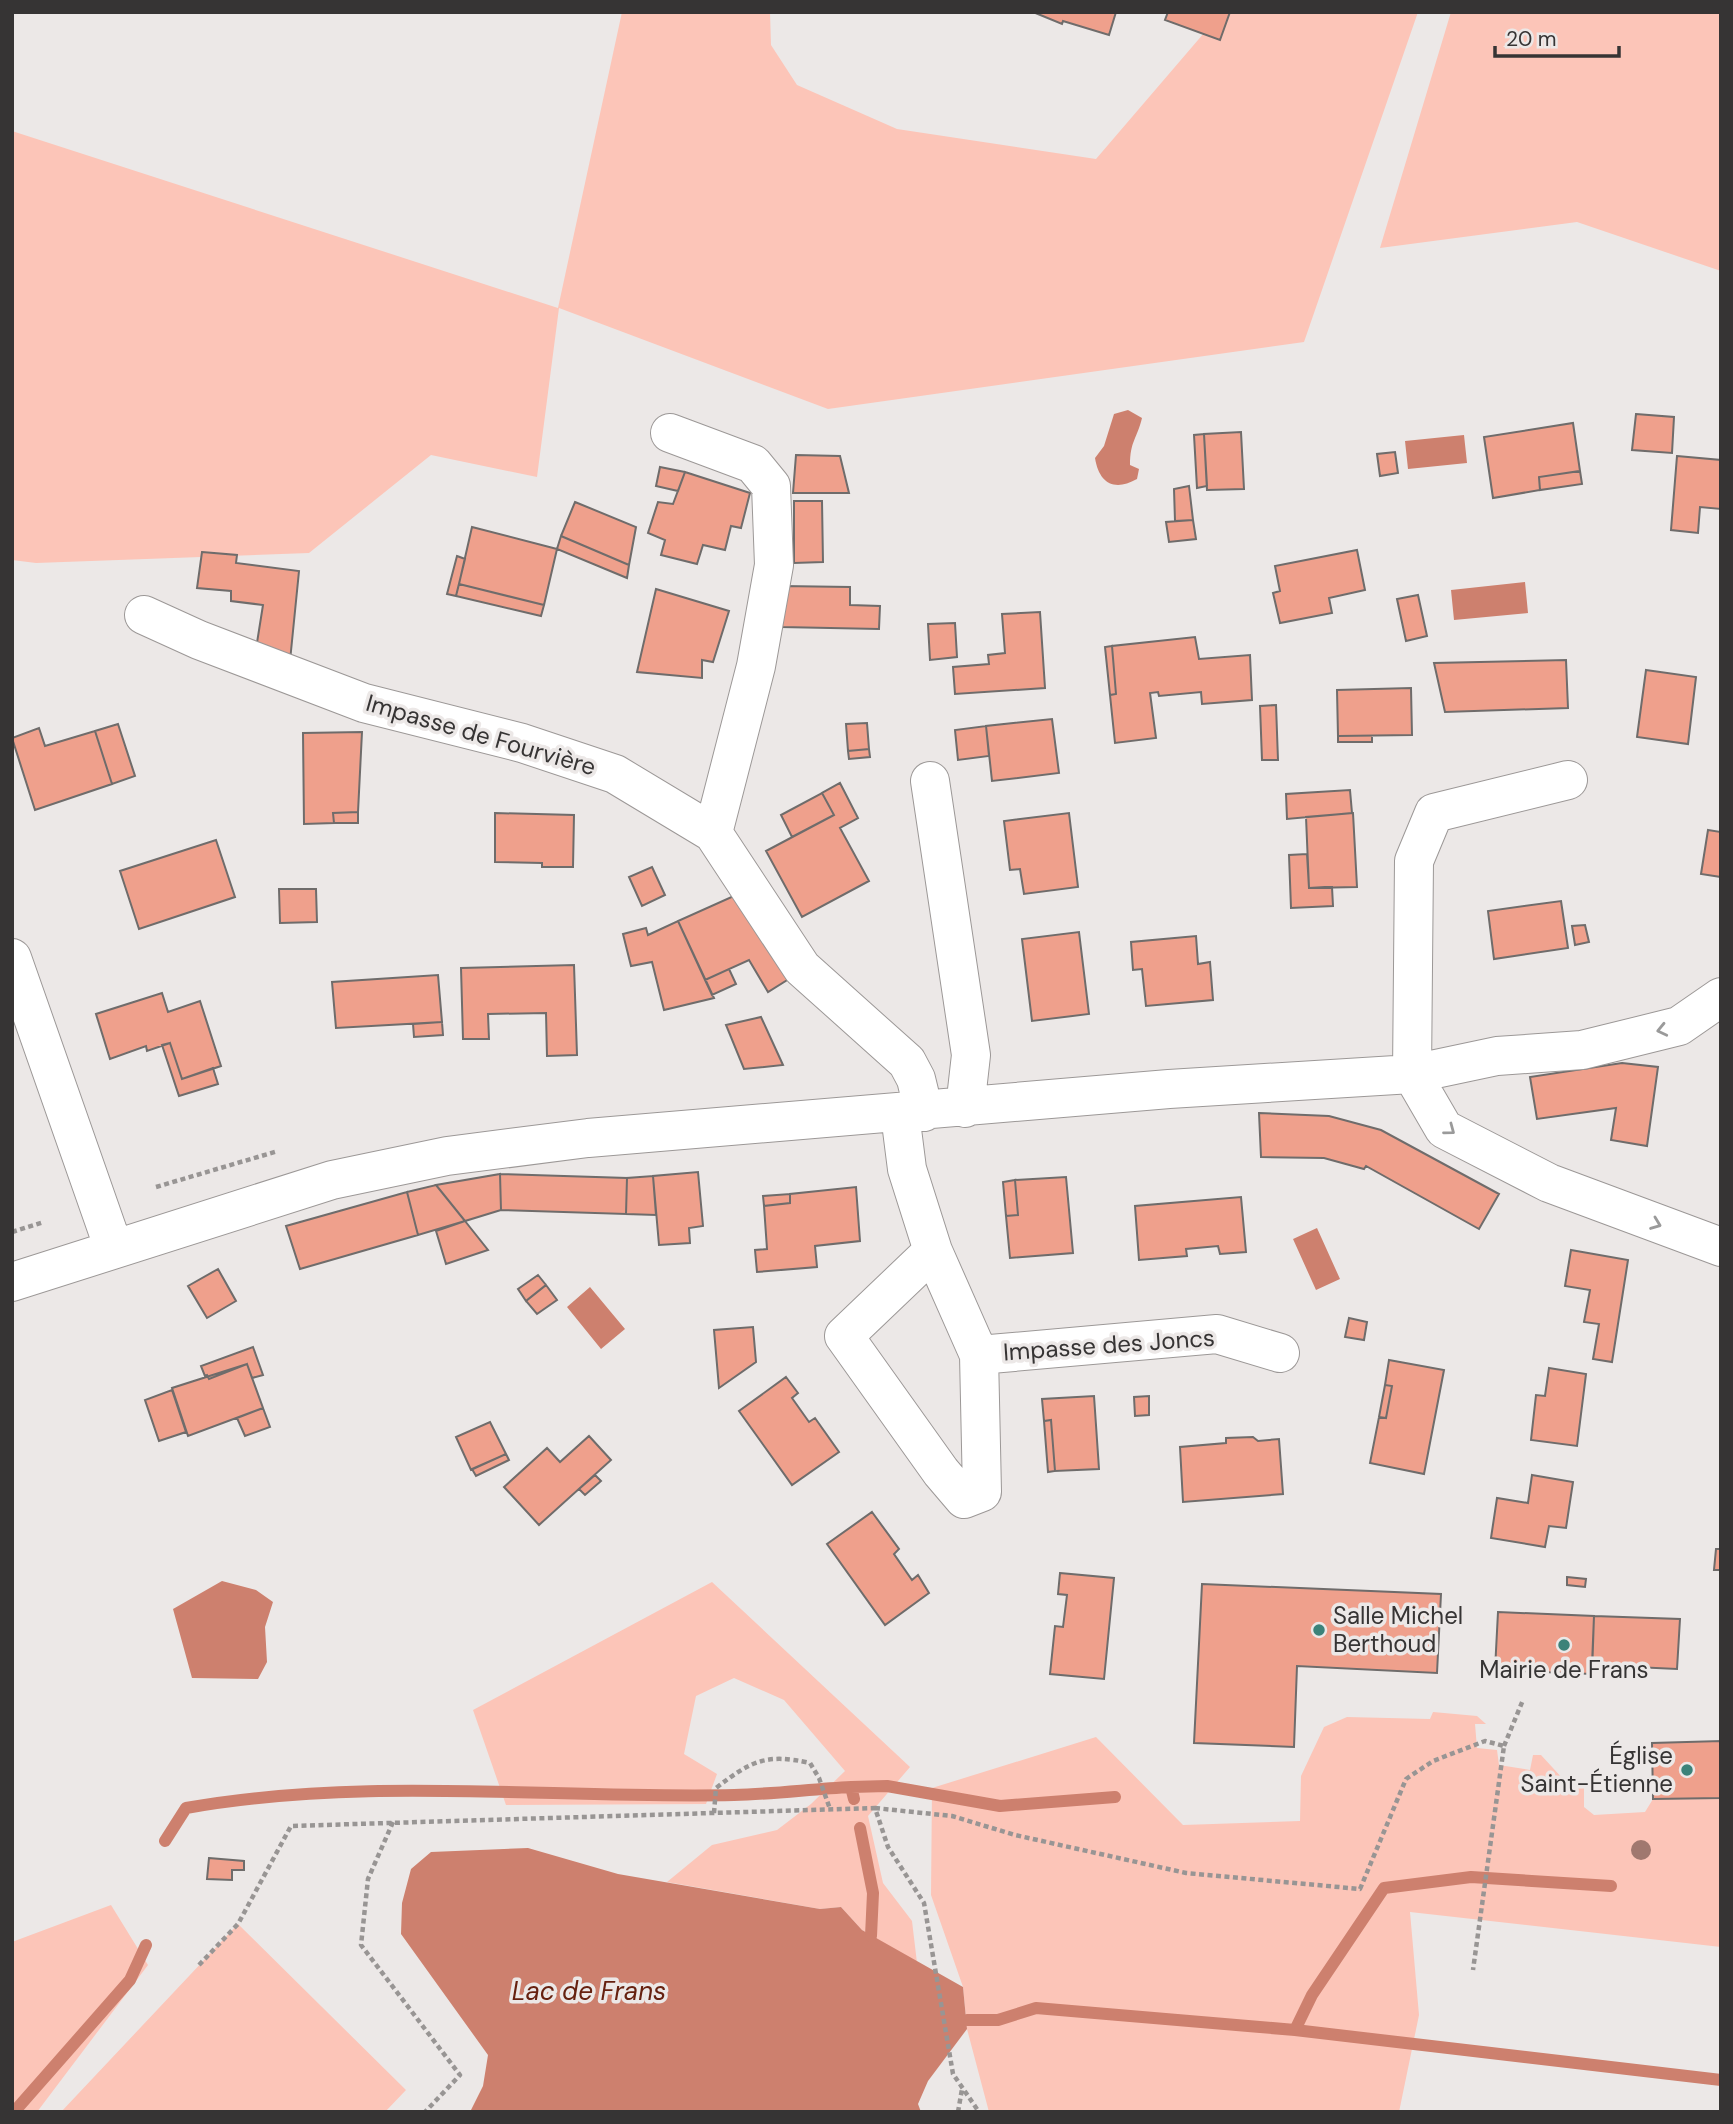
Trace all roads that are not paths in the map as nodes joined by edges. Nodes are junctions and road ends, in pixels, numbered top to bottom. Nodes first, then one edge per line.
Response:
1 (670, 433) dead end
2 (144, 615) dead end
3 (1568, 780) dead end
4 (930, 782) dead end
5 (713, 833) junction
6 (12, 958) edge
7 (1721, 997) edge
8 (1412, 1074) junction
9 (965, 1108) junction
10 (912, 1113) junction
11 (1721, 1247) edge
12 (114, 1250) junction
13 (933, 1251) junction
14 (12, 1282) edge
15 (1280, 1353) dead end
16 (979, 1355) junction

1 - 5 street
2 - 5 street, Impasse de Fourvière
3 - 8 street
4 - 9 street
5 - 10 street, Impasse de Fourvière
6 - 12 street
7 -> 8 street
8 - 9 street
8 -> 11 street
9 - 10 street
10 - 12 street
10 - 13 street, Impasse des Joncs
12 - 14 street
13 - 16 street, Impasse des Joncs
13 - 16 street, Impasse des Joncs
15 - 16 street, Impasse des Joncs

